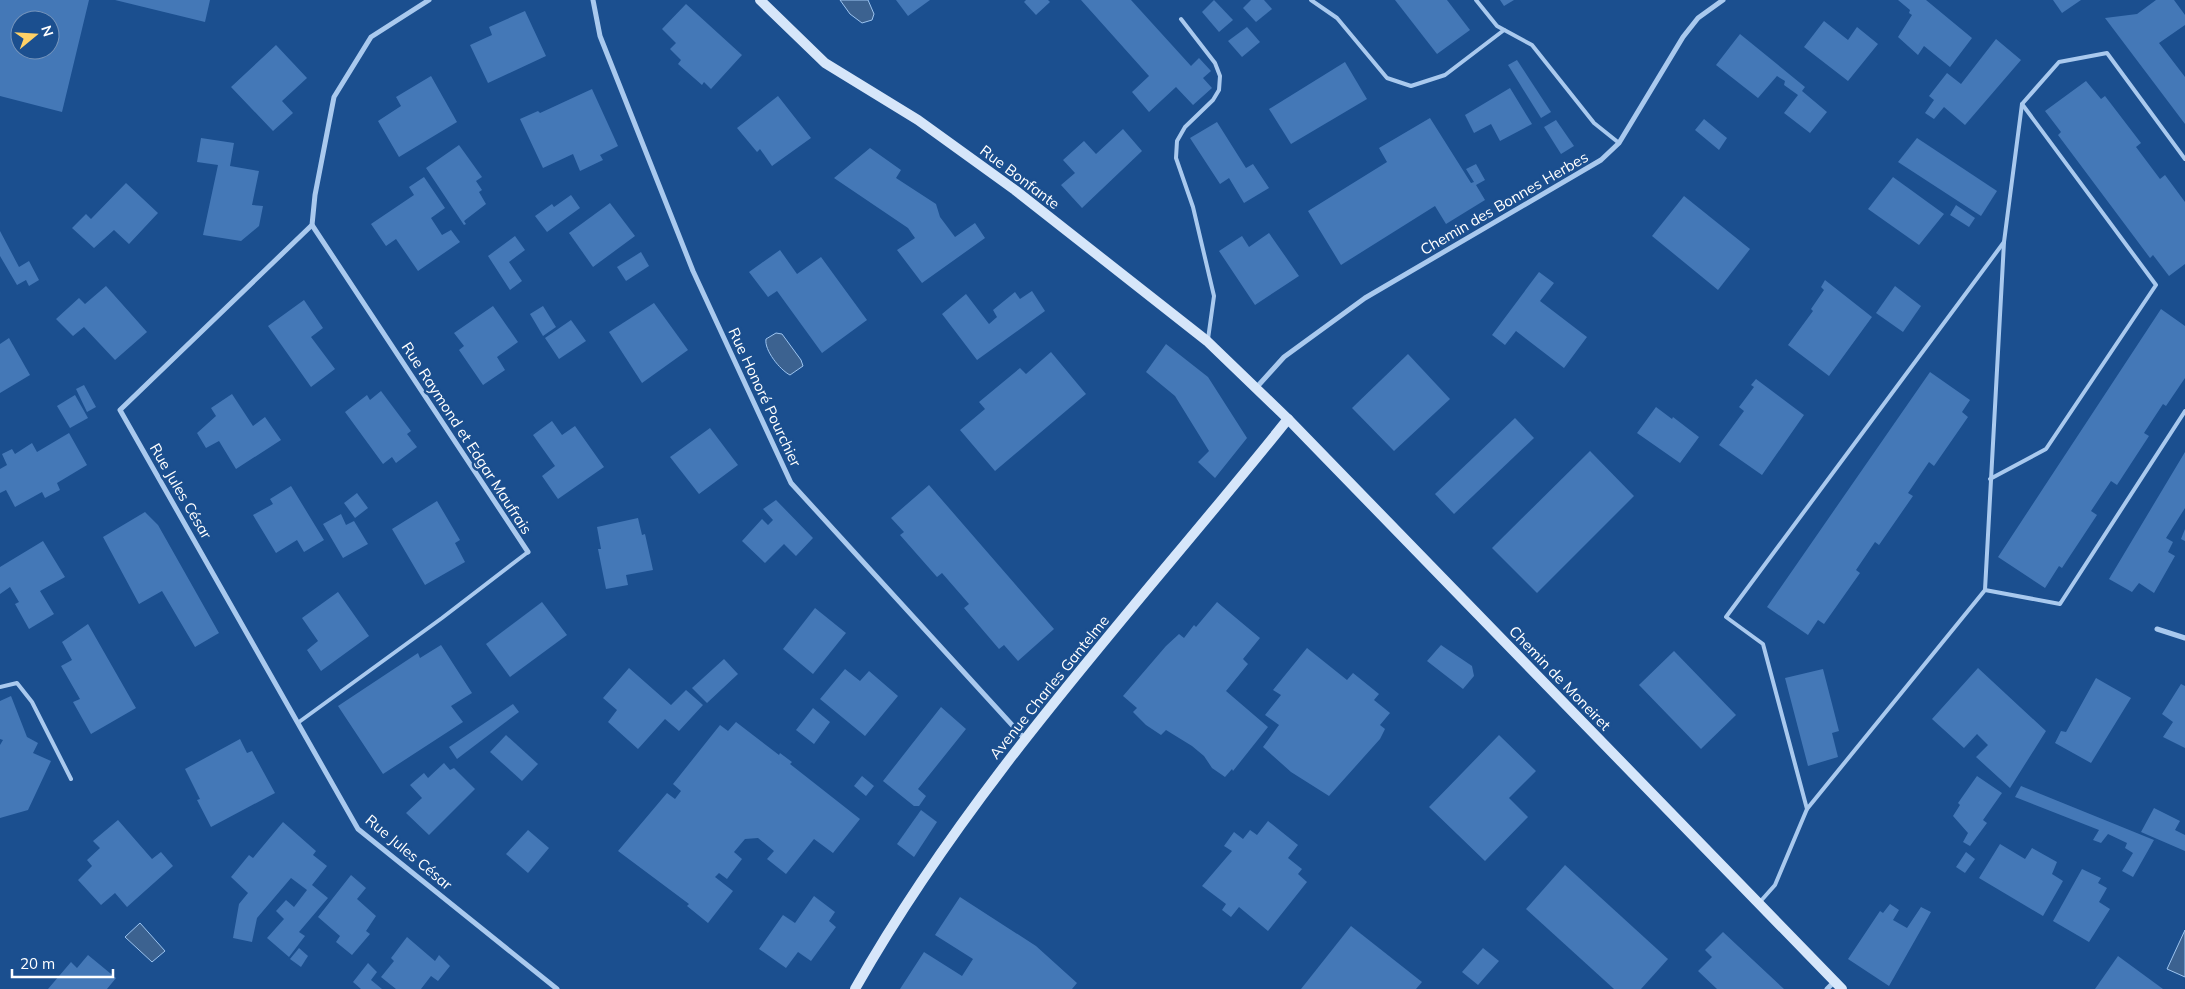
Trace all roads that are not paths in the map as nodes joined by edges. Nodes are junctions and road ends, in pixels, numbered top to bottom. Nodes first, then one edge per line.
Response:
1 (429, 0) edge
2 (594, 0) edge
3 (760, 0) edge
4 (1311, 0) edge
5 (1476, 0) edge
6 (1724, 0) edge
7 (1181, 19) dead end
8 (1504, 30) junction
9 (2022, 104) junction
10 (1619, 142) junction
11 (2185, 159) edge
12 (312, 225) junction
13 (2004, 242) junction
14 (1207, 341) junction
15 (1256, 388) junction
16 (2185, 412) edge
17 (1288, 419) junction
18 (1990, 479) junction
19 (528, 552) joint
20 (1985, 590) junction
21 (2157, 629) dead end
22 (2185, 638) edge
23 (0, 687) edge
24 (299, 722) junction
25 (1024, 738) junction
26 (71, 779) dead end
27 (1807, 809) junction
28 (1758, 903) junction
29 (1834, 987) edge
30 (557, 989) edge
31 (855, 989) edge

1 - 12 street
2 - 25 street, Rue Honoré Pourchier
3 - 14 main road, Rue Bonfante
4 - 8 lane
5 - 8 lane
6 - 10 street, Chemin des Bonnes Herbes
7 - 14 lane
8 - 10 lane
9 - 11 lane
9 - 13 lane
9 - 18 lane
10 - 15 street, Chemin des Bonnes Herbes
12 - 19 street, Rue Raymond et Edgar Maufrais
12 - 24 street, Rue Jules César
13 - 18 lane
13 - 27 lane
14 - 15 main road, Rue Bonfante
15 - 17 main road, Chemin de Moneiret
16 - 20 lane
17 - 25 main road, Avenue Charles Gantelme
17 - 28 main road, Chemin de Moneiret
18 - 20 lane
19 - 24 lane, Rue Raymond et Edgar Maufrais
20 - 27 lane
21 - 22 street
23 - 26 lane
24 - 30 street, Rue Jules César
25 - 31 main road, Avenue Charles Gantelme
27 - 28 lane
28 - 29 main road, Chemin de Moneiret

